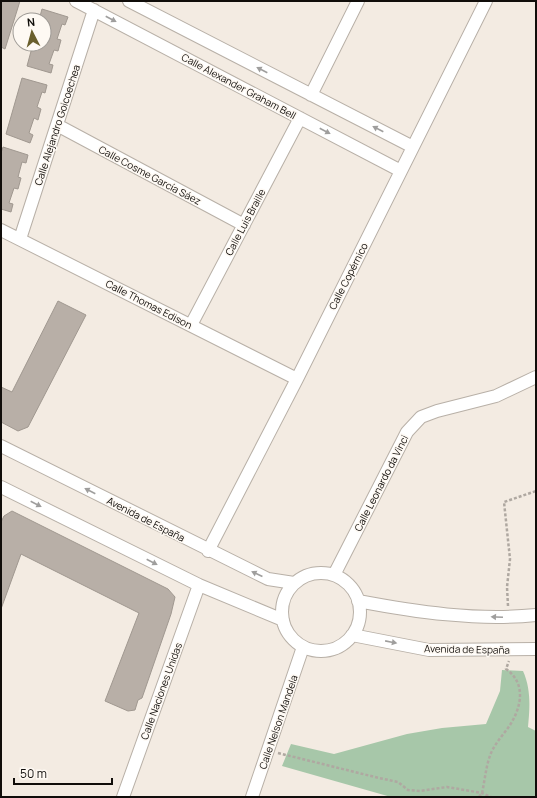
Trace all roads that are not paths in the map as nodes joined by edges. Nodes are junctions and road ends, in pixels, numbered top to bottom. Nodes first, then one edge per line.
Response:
1 (76, 1) edge
2 (129, 1) edge
3 (358, 1) edge
4 (486, 1) edge
5 (94, 10) junction
6 (311, 95) junction
7 (300, 118) junction
8 (57, 125) junction
9 (413, 147) junction
10 (401, 171) junction
11 (244, 225) junction
12 (1, 230) edge
13 (20, 239) junction
14 (191, 325) junction
15 (536, 377) edge
16 (297, 379) junction
17 (1, 446) edge
18 (1, 487) edge
19 (208, 551) junction
20 (334, 575) junction
21 (294, 583) junction
22 (198, 585) junction
23 (358, 601) junction
24 (536, 615) edge
25 (282, 620) junction
26 (352, 635) junction
27 (303, 647) junction
28 (536, 649) edge
29 (123, 797) edge
30 (252, 797) edge

1 - 5 street, Calle Alexander Graham Bell
6 -> 2 street
3 - 6 street
4 - 9 street, Calle Copérnico
5 -> 7 street, Calle Alexander Graham Bell
5 - 8 street, Calle Alejandro Goicoechea
9 -> 6 street
7 -> 10 street, Calle Alexander Graham Bell
7 - 11 street, Calle Luis Braille
8 - 11 street, Calle Cosme García Sáez
8 - 13 street, Calle Alejandro Goicoechea
9 - 10 street, Calle Copérnico
10 - 16 street, Calle Copérnico
11 - 14 street, Calle Luis Braille
12 - 13 street, Calle Thomas Edison
13 - 14 street, Calle Thomas Edison
14 - 16 street, Calle Thomas Edison
15 - 20 street, Calle Leonardo da Vinci
16 - 19 street, Calle Copérnico
19 -> 17 street, Avenida de España
18 -> 22 street
21 -> 19 street, Avenida de España
20 - 21 street
20 - 23 street
21 - 25 street
22 - 25 street
22 - 29 street, Calle Naciones Unidas
24 -> 23 street
23 - 26 street
25 - 27 street
26 - 27 street
26 -> 28 street, Avenida de España
27 - 30 street, Calle Nelson Mandela

